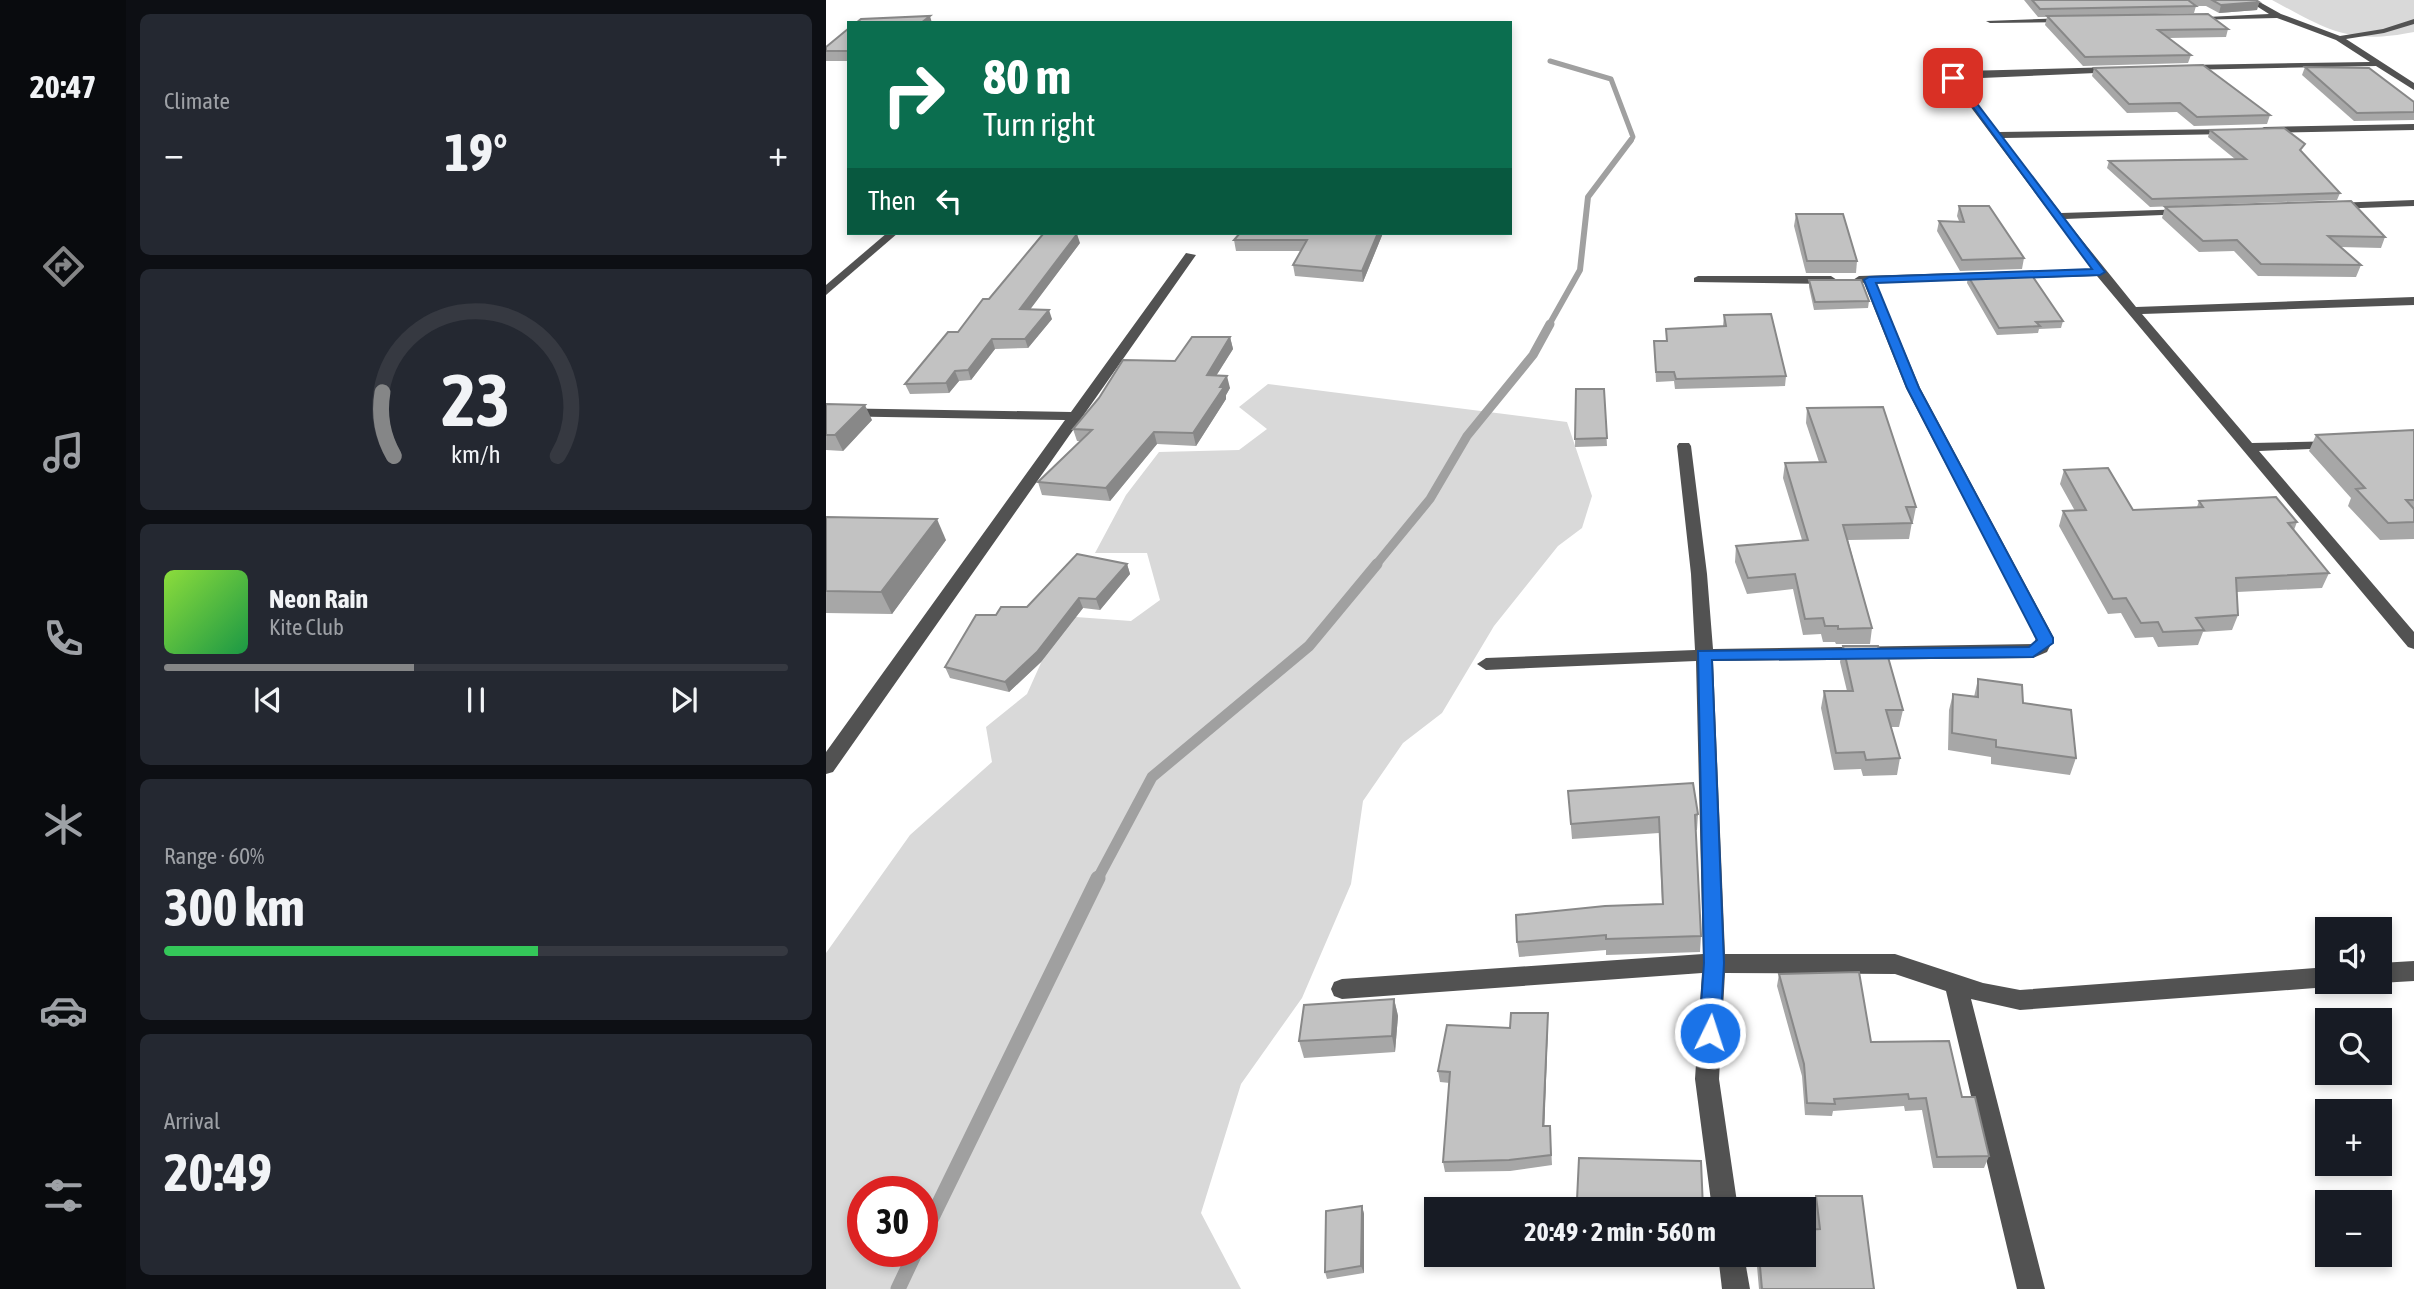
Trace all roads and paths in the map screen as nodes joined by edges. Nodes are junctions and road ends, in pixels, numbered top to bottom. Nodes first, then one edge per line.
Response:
1 (2251, 0) edge
2 (2278, 16) junction
3 (2182, 18) edge
4 (2072, 20) edge
5 (1990, 21) dead end
6 (2414, 21) edge
7 (2339, 38) junction
8 (2375, 64) junction
9 (2168, 69) edge
10 (2127, 70) edge
11 (2414, 87) edge
12 (2414, 127) edge
13 (1997, 135) junction
14 (2414, 203) edge
15 (2318, 207) edge
16 (2194, 211) edge
17 (2057, 216) junction
18 (891, 235) edge
19 (1190, 255) dead end
20 (2100, 272) junction
21 (1698, 280) dead end
22 (1869, 280) junction
23 (826, 291) edge
24 (2414, 301) edge
25 (2133, 311) junction
26 (826, 412) edge
27 (1074, 416) junction
28 (2345, 443) edge
29 (1684, 446) dead end
30 (2248, 447) junction
31 (2411, 636) edge
32 (1704, 655) junction
33 (1486, 664) dead end
34 (826, 767) edge
35 (1714, 963) junction
36 (2414, 971) edge
37 (2392, 972) edge
38 (2315, 978) edge
39 (1956, 985) junction
40 (1342, 989) dead end
41 (1723, 1197) edge
42 (1733, 1267) edge
43 (1736, 1289) edge
44 (2031, 1289) edge

1 - 2 street
2 - 3 street
2 - 7 street
4 - 5 street
6 - 7 street
7 - 8 street
8 - 9 street
8 - 11 street
10 - 13 street
12 - 13 street
13 - 17 street
14 - 15 street
16 - 17 street
17 - 20 street
18 - 23 street
19 - 27 street
20 - 22 street
20 - 25 street
21 - 22 street
22 - 32 street
24 - 25 street
25 - 30 street
26 - 27 street
27 - 34 street
28 - 30 street
29 - 32 street
30 - 31 street
32 - 33 street
32 - 35 street
35 - 39 street
35 - 40 street
35 - 41 street
36 - 37 street
38 - 39 street
39 - 44 street
42 - 43 street

